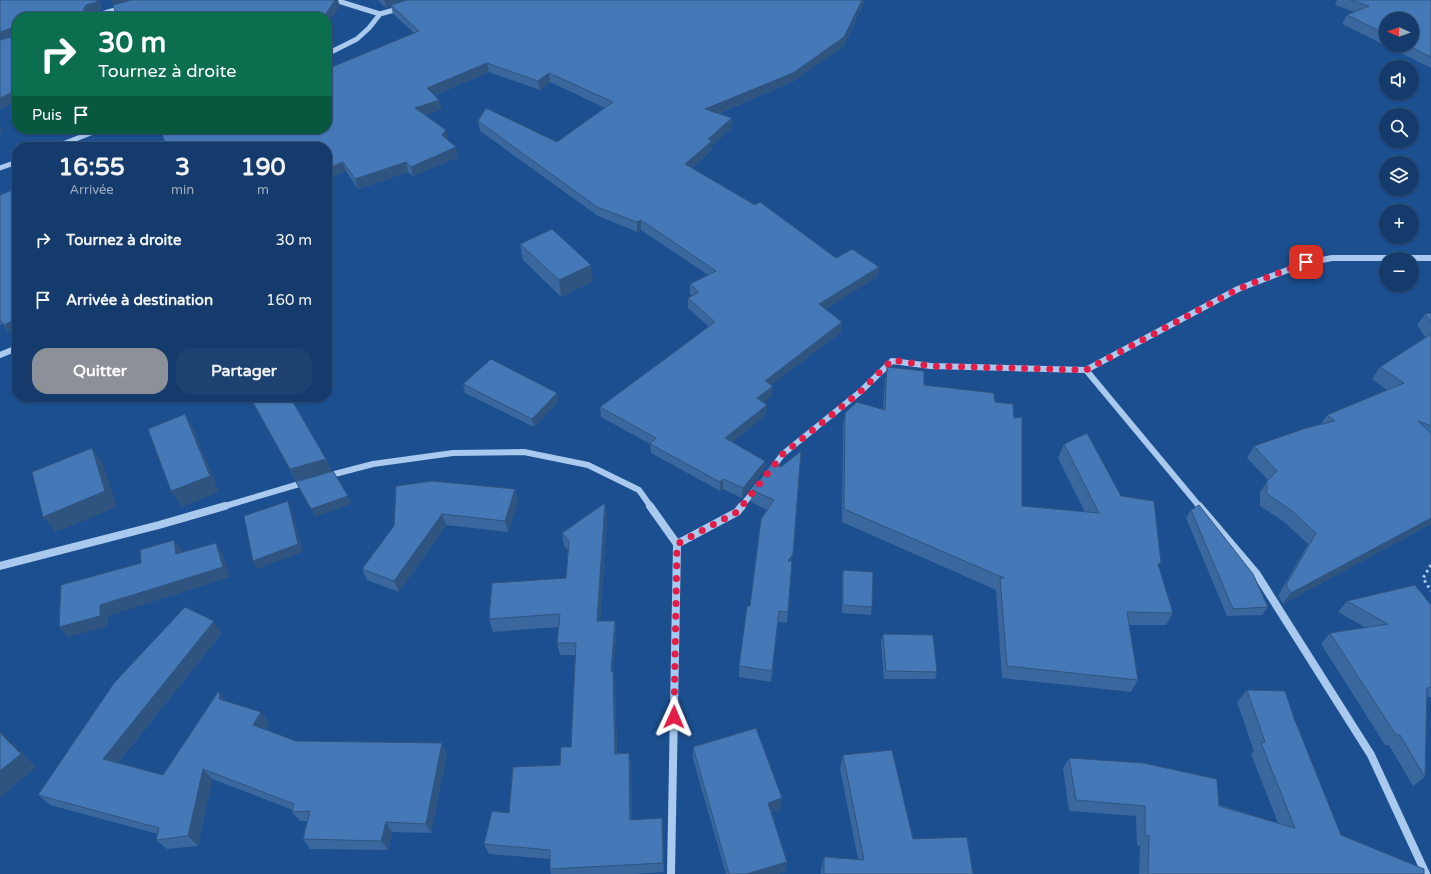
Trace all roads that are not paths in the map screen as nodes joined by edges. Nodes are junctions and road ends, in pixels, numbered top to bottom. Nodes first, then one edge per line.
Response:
1 (335, 0) edge
2 (131, 6) edge
3 (406, 6) edge
4 (109, 12) edge
5 (380, 14) junction
6 (332, 52) edge
7 (88, 134) edge
8 (68, 142) edge
9 (12, 164) edge
10 (0, 168) edge
11 (1431, 258) edge
12 (12, 350) edge
13 (0, 355) edge
14 (1086, 370) junction
15 (677, 544) junction
16 (0, 566) edge
17 (671, 874) edge
18 (1426, 874) edge

1 - 5 street
2 - 4 street
3 - 5 street
5 - 6 street
7 - 8 street
9 - 10 street
11 - 14 street
12 - 13 street
14 - 15 street
14 - 18 street
15 - 16 street
15 - 17 street

